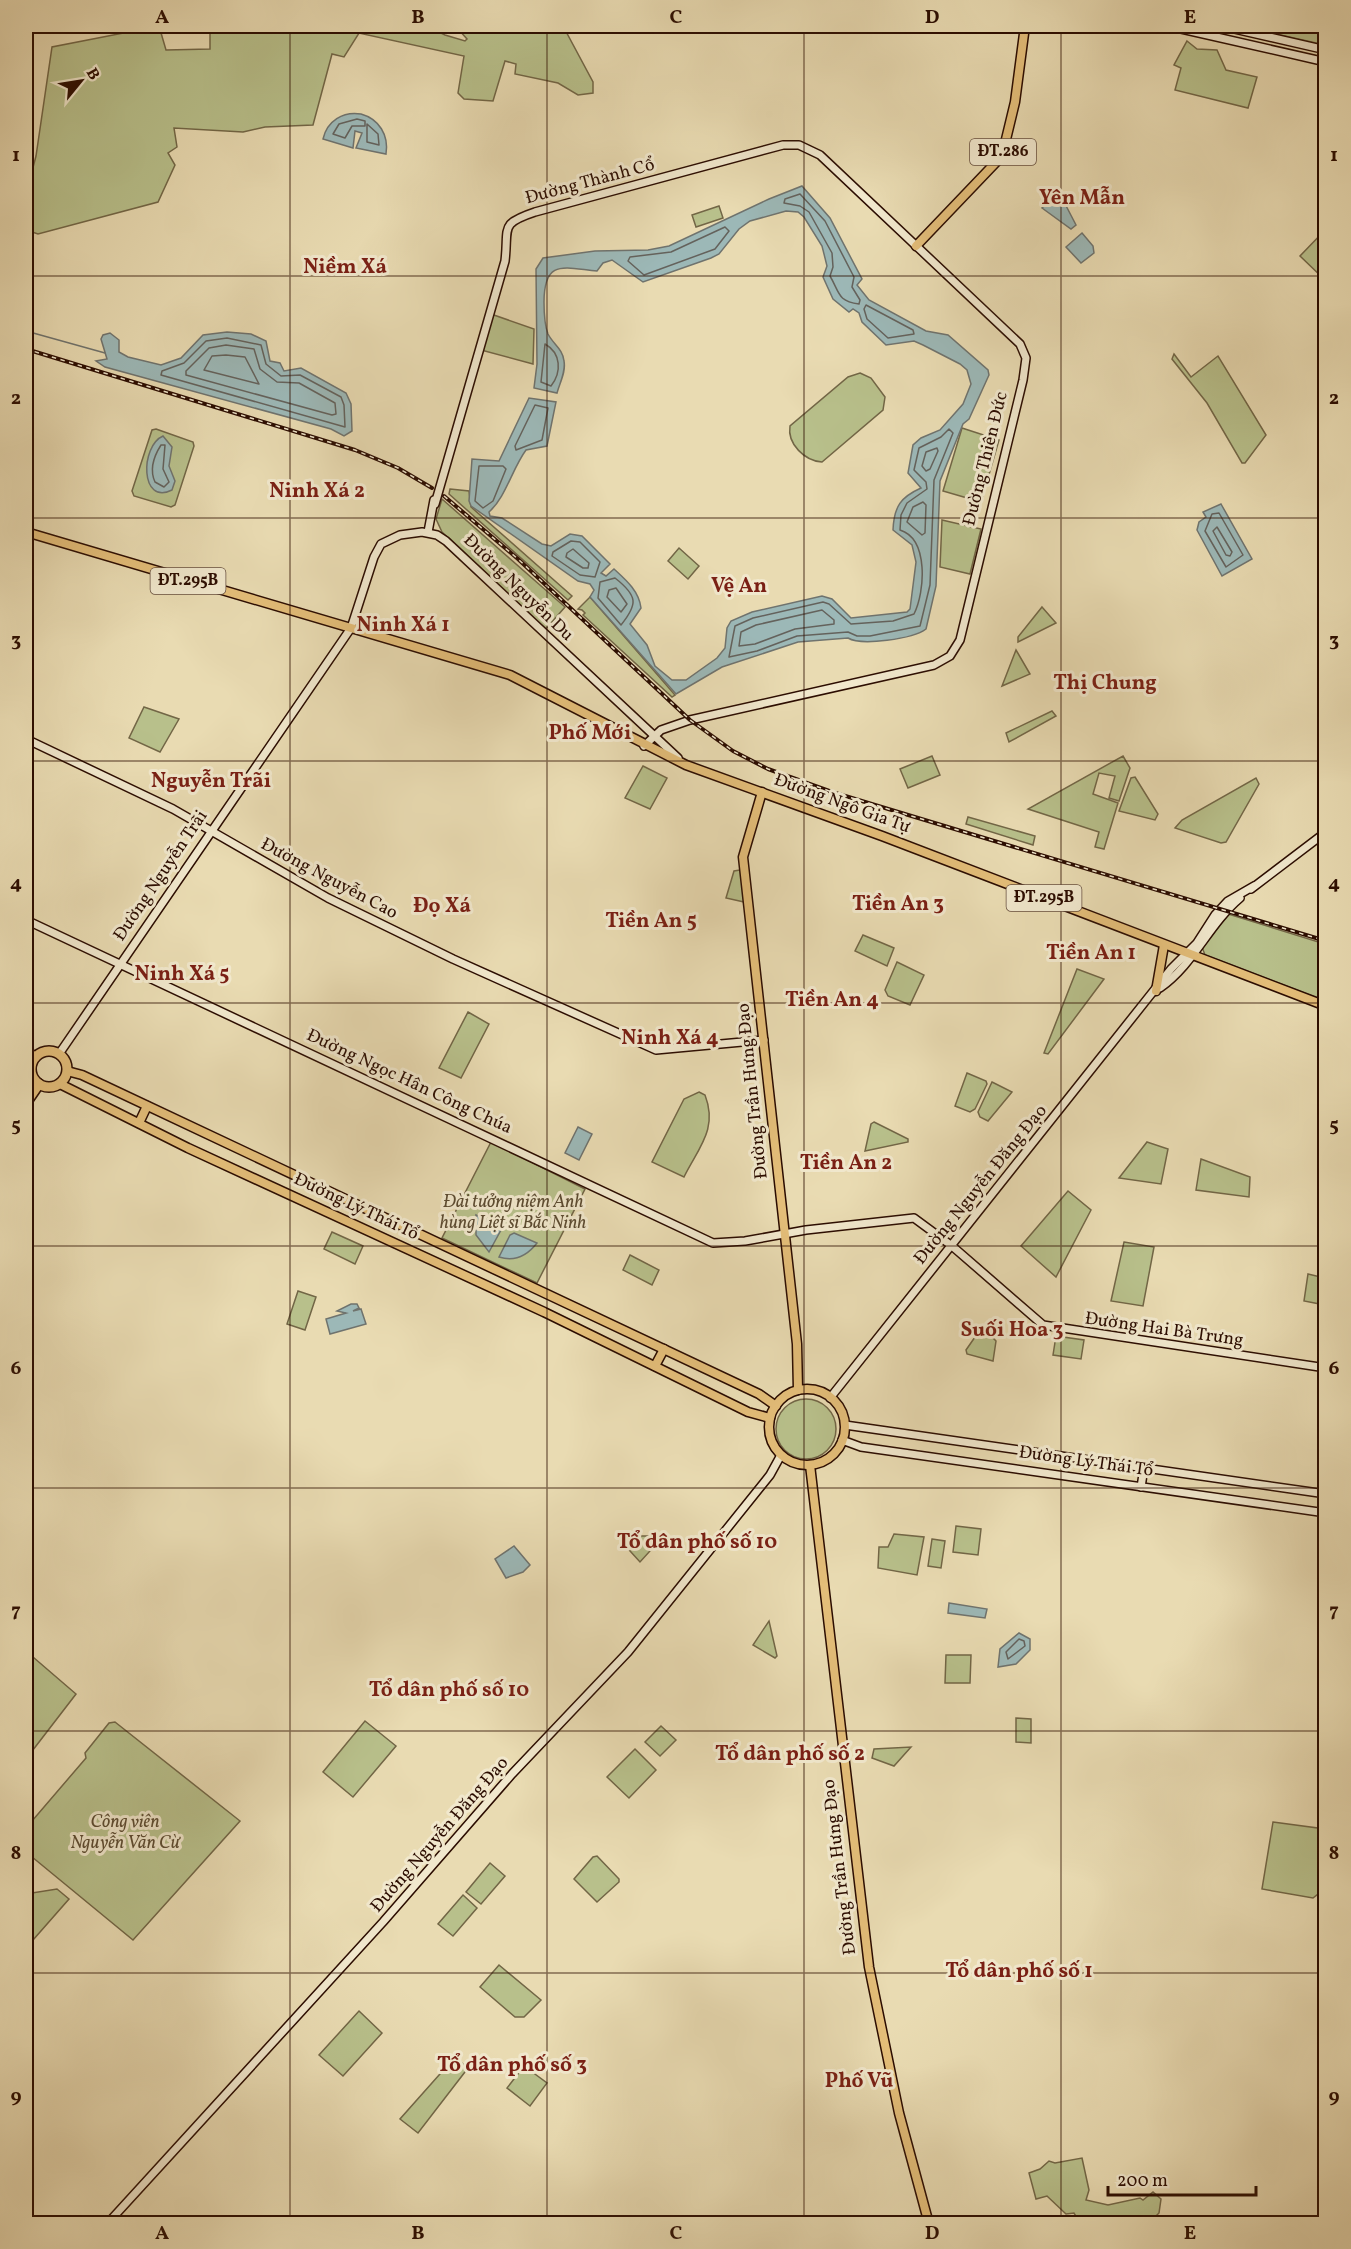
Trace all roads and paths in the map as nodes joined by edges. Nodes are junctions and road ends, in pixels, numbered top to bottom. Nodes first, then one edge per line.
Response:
1 (1025, 26) edge
2 (1168, 26) edge
3 (1221, 26) edge
4 (1326, 50) edge
5 (1326, 62) edge
6 (916, 246) junction
7 (26, 532) edge
8 (428, 532) junction
9 (351, 628) junction
10 (654, 737) junction
11 (26, 739) edge
12 (644, 746) junction
13 (686, 765) junction
14 (762, 792) junction
15 (212, 831) junction
16 (1326, 832) edge
17 (26, 920) edge
18 (1164, 945) junction
19 (1189, 955) junction
20 (120, 964) junction
21 (1156, 991) junction
22 (1326, 1006) edge
23 (764, 1040) junction
24 (26, 1051) edge
25 (59, 1054) junction
26 (36, 1057) junction
27 (28, 1068) edge
28 (67, 1071) junction
29 (39, 1084) junction
30 (60, 1084) junction
31 (26, 1102) edge
32 (147, 1106) junction
33 (139, 1123) junction
34 (786, 1234) junction
35 (952, 1246) junction
36 (664, 1349) junction
37 (655, 1366) junction
38 (1326, 1368) edge
39 (798, 1390) junction
40 (830, 1398) junction
41 (776, 1406) junction
42 (770, 1418) junction
43 (845, 1425) junction
44 (842, 1440) junction
45 (781, 1455) junction
46 (810, 1465) junction
47 (1144, 1468) junction
48 (1141, 1486) junction
49 (1326, 1494) edge
50 (1326, 1513) edge
51 (107, 2223) edge
52 (929, 2223) edge

1 - 6 main road, ĐT.286
2 - 5 main road
3 - 4 main road
6 - 8 main road, Đường Thành Cổ
6 - 10 main road, Đường Thiên Đức
7 - 9 main road, ĐT.295B
8 - 9 main road
8 - 10 main road, Đường Nguyễn Du
9 - 12 main road, Đường Ngô Gia Tự / ĐT.295B
9 - 15 main road, Đường Nguyễn Trãi
10 - 12 main road, Đường Thiên Đức
10 - 13 main road, Đường Nguyễn Du
11 - 15 main road, Đường Nguyễn Cao
12 - 13 main road, Đường Ngô Gia Tự / ĐT.295B
13 - 14 main road, Đường Ngô Gia Tự / ĐT.295B
14 - 18 main road, Đường Ngô Gia Tự / ĐT.295B
14 - 23 main road, Đường Trần Hưng Đạo
15 - 20 main road, Đường Nguyễn Trãi
15 - 23 main road, Đường Nguyễn Cao
16 - 19 main road, Đường Nguyễn Đăng Đạo
17 - 20 main road, Đường Ngọc Hân Công Chúa
18 - 19 main road, Đường Ngô Gia Tự / ĐT.295B
18 - 21 main road
19 - 21 main road, Đường Nguyễn Đăng Đạo
19 - 22 main road, Đường Ngô Gia Tự / ĐT.295B
20 - 25 main road, Đường Nguyễn Trãi
20 - 34 main road, Đường Ngọc Hân Công Chúa
21 - 35 main road, Đường Nguyễn Đăng Đạo
23 - 34 main road, Đường Trần Hưng Đạo
24 - 26 main road
25 - 26 highway
25 - 28 highway
26 - 27 highway
27 - 29 highway
28 - 30 highway
28 - 32 main road, Đường Lý Thái Tổ
29 - 30 highway
29 - 31 highway
30 - 33 main road, Đường Lý Thái Tổ
32 - 33 main road
32 - 36 main road, Đường Lý Thái Tổ
33 - 37 main road, Đường Lý Thái Tổ
34 - 35 main road, Đường Hai Bà Trưng
34 - 39 main road, Đường Trần Hưng Đạo
35 - 38 main road, Đường Hai Bà Trưng
35 - 40 main road, Đường Nguyễn Đăng Đạo
36 - 37 main road
36 - 41 main road, Đường Lý Thái Tổ
37 - 42 main road, Đường Lý Thái Tổ
39 - 40 main road
39 - 41 main road
40 - 43 main road
41 - 42 main road
42 - 45 main road
43 - 44 main road
43 - 47 main road, Đường Lý Thái Tổ
44 - 46 main road
44 - 48 main road, Đường Lý Thái Tổ
45 - 46 main road
45 - 51 main road, Đường Nguyễn Đăng Đạo
46 - 52 main road, Đường Trần Hưng Đạo
47 - 48 main road
47 - 49 main road, Đường Lý Thái Tổ
48 - 50 main road, Đường Lý Thái Tổ

